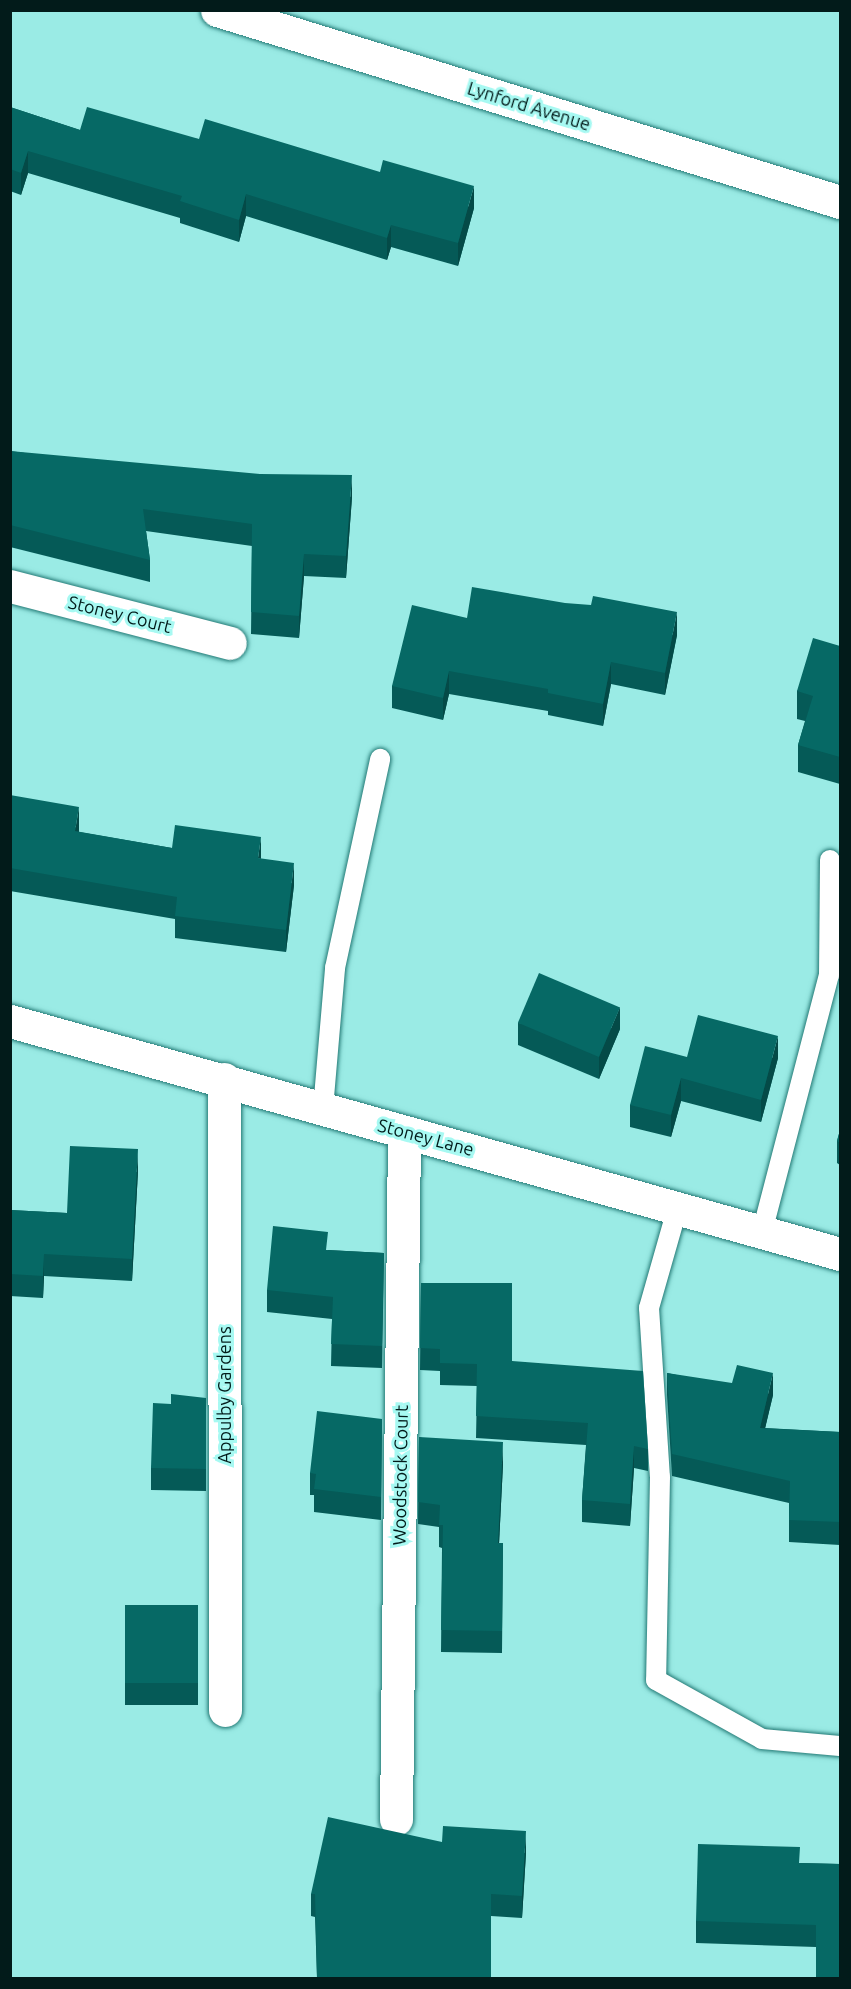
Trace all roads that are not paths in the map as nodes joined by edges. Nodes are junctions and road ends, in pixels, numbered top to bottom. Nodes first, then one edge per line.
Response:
1 (217, 10) edge
2 (840, 202) edge
3 (10, 586) edge
4 (230, 643) dead end
5 (380, 759) dead end
6 (830, 860) dead end
7 (10, 1021) edge
8 (224, 1079) junction
9 (323, 1108) junction
10 (404, 1132) junction
11 (678, 1206) junction
12 (762, 1232) junction
13 (840, 1254) edge
14 (225, 1710) dead end
15 (840, 1746) edge
16 (396, 1819) dead end

1 - 2 street, Lynford Avenue
3 - 4 street, Stoney Court
5 - 9 lane
6 - 12 lane
7 - 8 street, Stoney Lane
8 - 9 street, Stoney Lane
8 - 14 street, Appulby Gardens
9 - 10 street, Stoney Lane
10 - 11 street, Stoney Lane
10 - 16 street, Woodstock Court
11 - 12 street, Stoney Lane
11 - 15 lane
12 - 13 street, Stoney Lane

